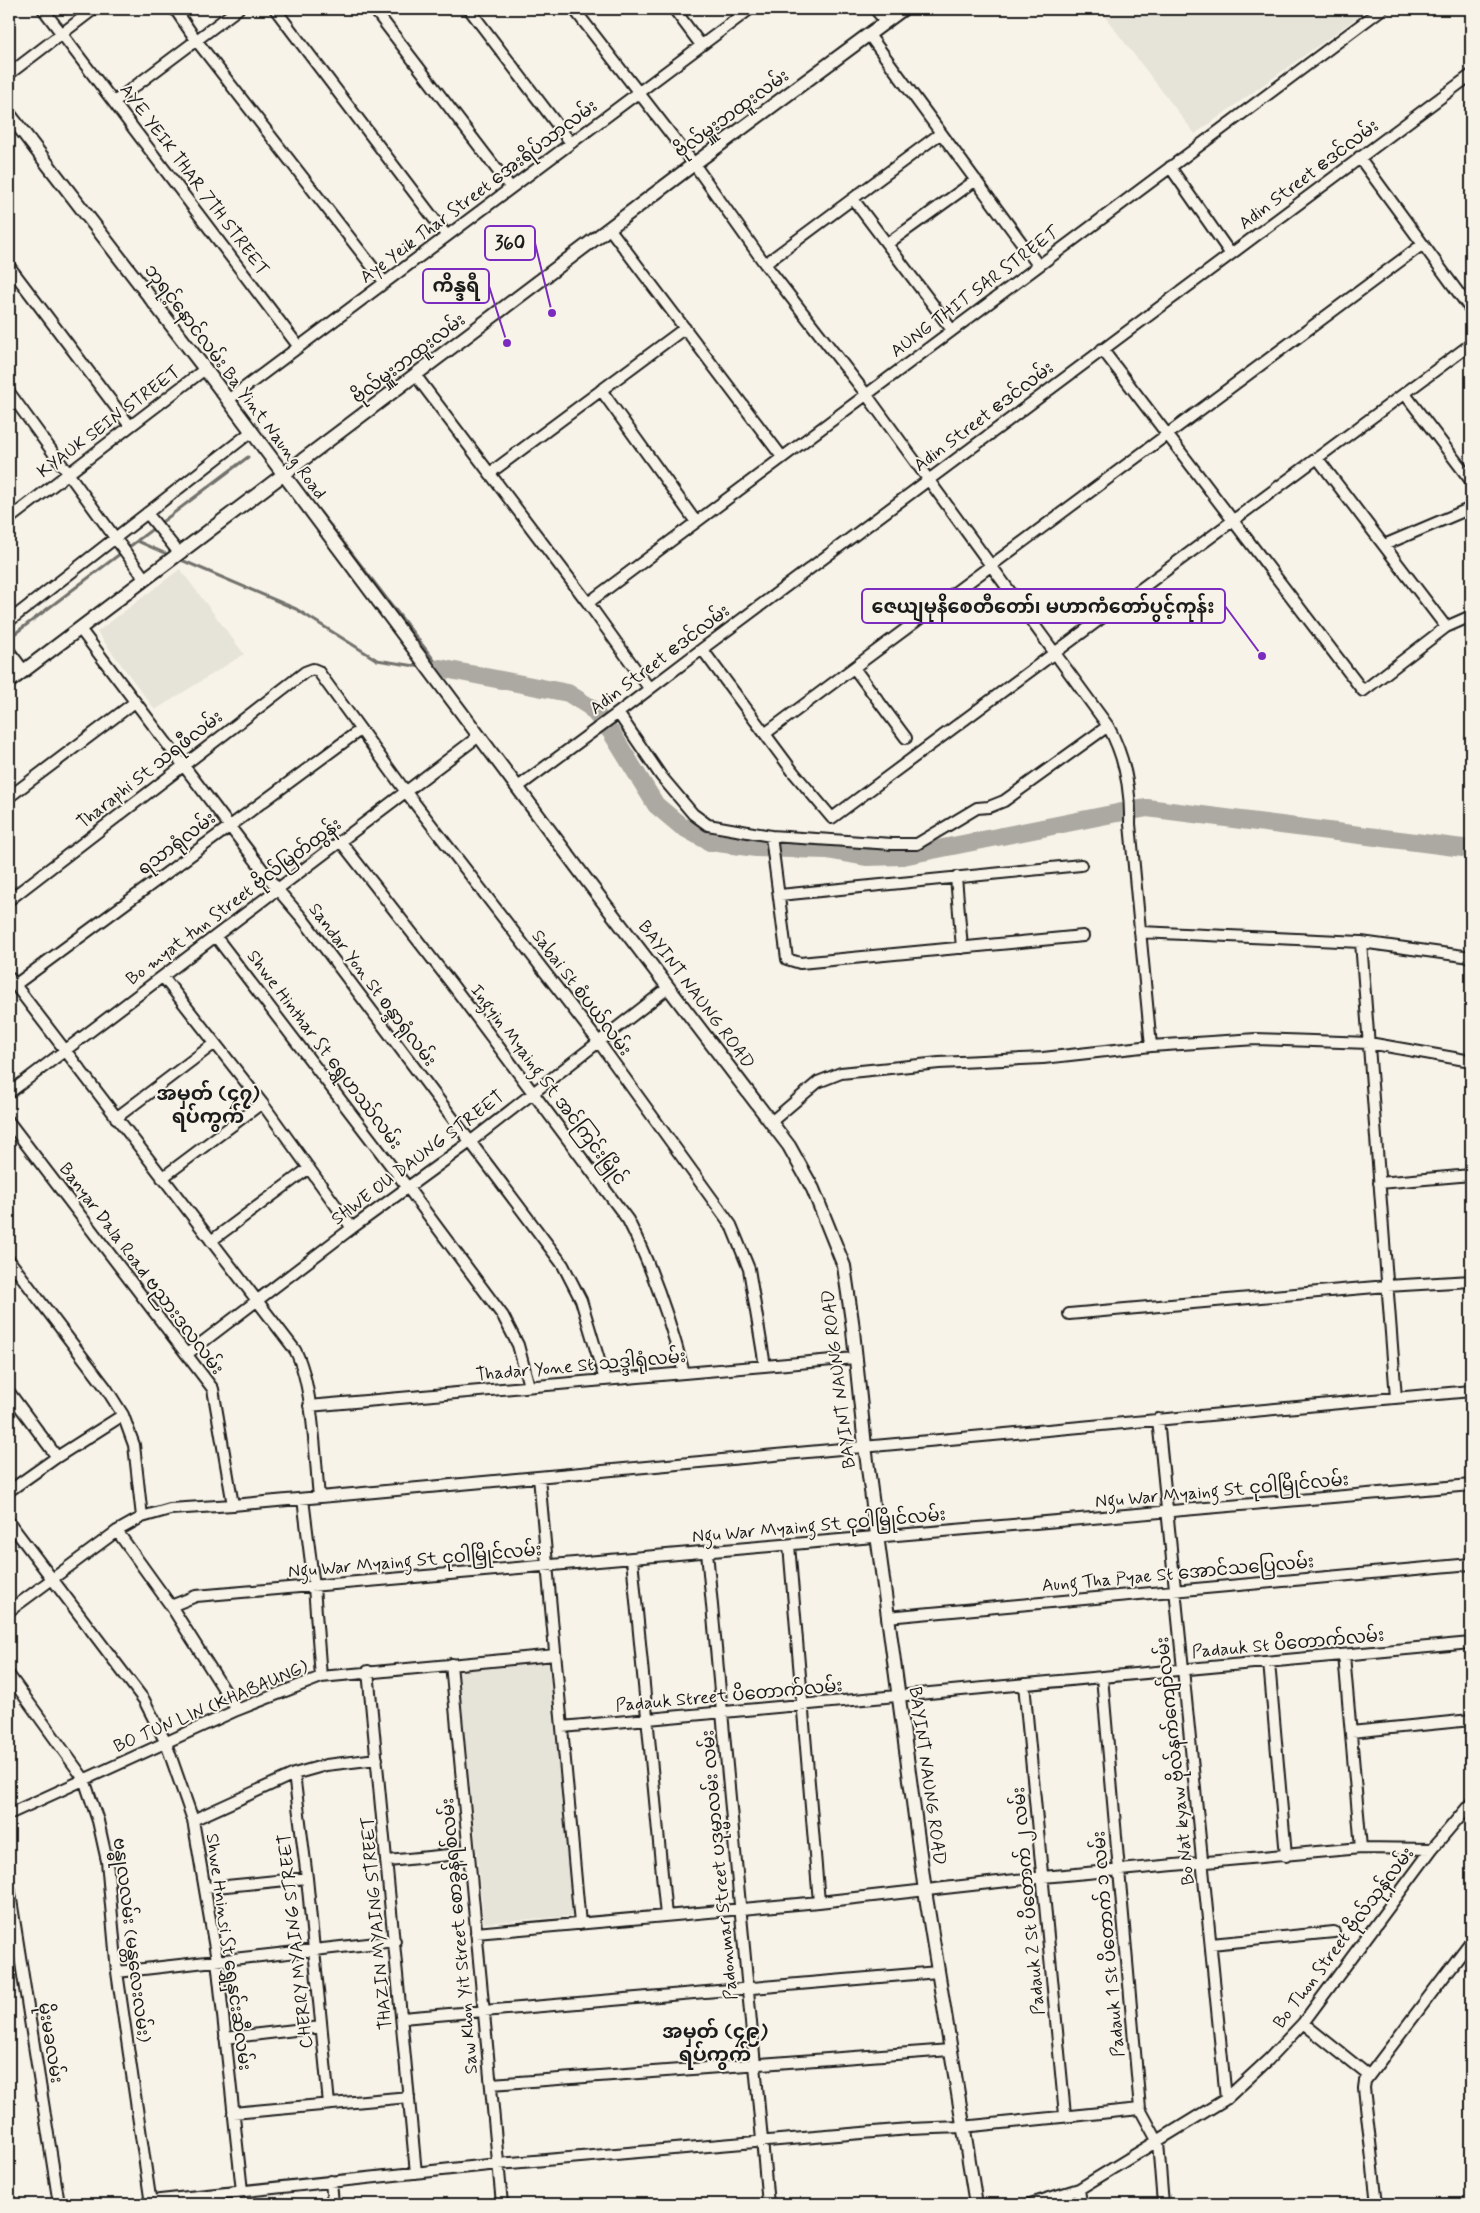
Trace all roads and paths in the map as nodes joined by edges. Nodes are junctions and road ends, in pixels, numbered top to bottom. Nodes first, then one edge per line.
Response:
1 (43, 9) edge
2 (94, 9) edge
3 (175, 9) edge
4 (238, 9) edge
5 (275, 9) edge
6 (374, 9) edge
7 (469, 9) edge
8 (574, 9) edge
9 (674, 9) edge
10 (750, 9) edge
11 (875, 9) edge
12 (903, 9) edge
13 (1382, 9) edge
14 (886, 22) junction
15 (62, 33) junction
16 (869, 35) junction
17 (196, 40) junction
18 (701, 45) junction
19 (9, 74) edge
20 (1471, 75) edge
21 (638, 93) junction
22 (114, 102) junction
23 (9, 114) edge
24 (941, 133) junction
25 (571, 143) junction
26 (1359, 157) junction
27 (694, 164) junction
28 (1170, 167) junction
29 (976, 180) junction
30 (511, 188) junction
31 (853, 198) junction
32 (609, 228) junction
33 (447, 236) junction
34 (887, 244) junction
35 (1423, 244) junction
36 (1230, 254) junction
37 (765, 264) junction
38 (1038, 265) junction
39 (9, 266) edge
40 (385, 283) junction
41 (1471, 310) edge
42 (685, 328) junction
43 (952, 330) junction
44 (1471, 344) edge
45 (300, 346) junction
46 (1102, 349) junction
47 (205, 369) junction
48 (416, 376) junction
49 (601, 390) junction
50 (9, 392) edge
51 (866, 394) junction
52 (1405, 394) junction
53 (228, 400) junction
54 (130, 426) junction
55 (251, 432) junction
56 (1168, 434) junction
57 (782, 457) junction
58 (1318, 458) junction
59 (490, 473) junction
60 (67, 474) junction
61 (284, 476) junction
62 (929, 479) junction
63 (1471, 481) edge
64 (1471, 508) edge
65 (150, 516) junction
66 (9, 519) edge
67 (1232, 521) junction
68 (696, 522) junction
69 (119, 541) junction
70 (1384, 545) junction
71 (179, 553) junction
72 (991, 566) junction
73 (145, 579) junction
74 (588, 603) junction
75 (1471, 616) edge
76 (9, 621) edge
77 (1446, 627) junction
78 (80, 629) junction
79 (702, 649) junction
80 (9, 651) edge
81 (1054, 652) junction
82 (313, 668) joint
83 (854, 668) junction
84 (24, 671) junction
85 (432, 673) joint
86 (9, 682) edge
87 (649, 688) junction
88 (134, 702) junction
89 (614, 716) junction
90 (1108, 726) junction
91 (360, 730) junction
92 (766, 734) junction
93 (479, 736) junction
94 (906, 738) dead end
95 (183, 765) junction
96 (518, 787) junction
97 (406, 792) junction
98 (9, 797) edge
99 (228, 825) junction
100 (772, 841) junction
101 (341, 842) junction
102 (1081, 865) dead end
103 (956, 877) junction
104 (278, 890) junction
105 (780, 894) junction
106 (9, 900) edge
107 (1140, 932) junction
108 (1083, 936) dead end
109 (216, 937) junction
110 (1361, 942) junction
111 (962, 948) junction
112 (1471, 957) edge
113 (163, 977) junction
114 (12, 981) edge
115 (668, 988) junction
116 (598, 1041) junction
117 (215, 1043) junction
118 (1368, 1043) junction
119 (1151, 1046) junction
120 (65, 1051) junction
121 (1471, 1061) edge
122 (532, 1091) junction
123 (9, 1093) edge
124 (262, 1103) junction
125 (116, 1118) junction
126 (9, 1122) edge
127 (771, 1122) junction
128 (470, 1142) junction
129 (309, 1168) junction
130 (1471, 1175) edge
131 (162, 1178) junction
132 (1379, 1183) junction
133 (408, 1188) junction
134 (352, 1228) junction
135 (211, 1241) junction
136 (9, 1260) edge
137 (1471, 1281) edge
138 (1387, 1286) junction
139 (257, 1301) junction
140 (1070, 1314) dead end
141 (187, 1354) junction
142 (855, 1358) junction
143 (765, 1366) junction
144 (684, 1373) junction
145 (605, 1380) junction
146 (530, 1386) junction
147 (1471, 1391) edge
148 (9, 1392) edge
149 (1396, 1398) junction
150 (309, 1406) junction
151 (123, 1415) junction
152 (1158, 1419) junction
153 (864, 1446) junction
154 (57, 1456) junction
155 (539, 1477) junction
156 (1471, 1485) edge
157 (9, 1491) edge
158 (319, 1497) junction
159 (303, 1499) junction
160 (233, 1506) junction
161 (1167, 1512) junction
162 (142, 1517) junction
163 (9, 1522) edge
164 (117, 1531) junction
165 (876, 1538) junction
166 (789, 1545) junction
167 (707, 1552) junction
168 (632, 1559) junction
169 (1471, 1564) edge
170 (547, 1566) junction
171 (52, 1579) junction
172 (314, 1587) junction
173 (1175, 1591) junction
174 (171, 1606) junction
175 (9, 1611) edge
176 (888, 1617) junction
177 (1471, 1646) edge
178 (555, 1655) junction
179 (1344, 1655) junction
180 (1269, 1662) junction
181 (452, 1664) junction
182 (1183, 1670) junction
183 (368, 1671) junction
184 (9, 1675) edge
185 (322, 1677) junction
186 (1102, 1677) junction
187 (1024, 1684) junction
188 (899, 1696) junction
189 (804, 1705) junction
190 (238, 1710) junction
191 (722, 1713) junction
192 (647, 1720) junction
193 (1471, 1720) edge
194 (562, 1728) junction
195 (1351, 1732) junction
196 (166, 1743) junction
197 (377, 1759) junction
198 (294, 1774) junction
199 (84, 1779) junction
200 (1471, 1803) edge
201 (9, 1814) edge
202 (193, 1820) junction
203 (1361, 1848) junction
204 (1432, 1849) junction
205 (469, 1853) junction
206 (1286, 1856) junction
207 (388, 1861) junction
208 (1202, 1864) junction
209 (1118, 1870) junction
210 (1043, 1876) junction
211 (307, 1878) junction
212 (9, 1887) edge
213 (206, 1888) junction
214 (925, 1891) junction
215 (819, 1902) junction
216 (740, 1909) junction
217 (666, 1916) junction
218 (580, 1924) junction
219 (1334, 1932) dead end
220 (476, 1933) junction
221 (395, 1941) junction
222 (1471, 1942) edge
223 (1211, 1944) junction
224 (314, 1949) junction
225 (217, 1960) junction
226 (117, 1972) junction
227 (938, 1972) junction
228 (748, 1988) junction
229 (484, 2011) junction
230 (402, 2018) junction
231 (1303, 2023) junction
232 (321, 2026) junction
233 (225, 2038) junction
234 (950, 2050) junction
235 (754, 2063) junction
236 (1368, 2075) junction
237 (491, 2084) junction
238 (409, 2097) junction
239 (1226, 2099) junction
240 (329, 2104) junction
241 (1140, 2109) junction
242 (233, 2113) junction
243 (1065, 2115) junction
244 (962, 2127) junction
245 (1158, 2142) junction
246 (762, 2143) junction
247 (498, 2164) junction
248 (416, 2173) junction
249 (331, 2181) junction
250 (1079, 2189) junction
251 (242, 2191) junction
252 (151, 2203) edge
253 (59, 2204) edge
254 (333, 2204) edge
255 (502, 2204) edge
256 (768, 2204) edge
257 (976, 2204) edge
258 (1030, 2204) edge
259 (1081, 2204) edge
260 (1163, 2204) edge
261 (1377, 2204) edge

1 - 15 street, AYE YEIK THAR 7TH STREET
2 - 15 street
3 - 17 street
4 - 17 street
5 - 33 street
6 - 30 street
7 - 25 street
8 - 21 street
9 - 18 street
10 - 18 street, Aye Yeik Thar Street အေးရိပ်သာလမ်း
11 - 14 street
12 - 14 main road, ဗိုလ်မှူးဘထူးလမ်း
13 - 28 street, AUNG THIT SAR STREET
14 - 16 main road, ဗိုလ်မှူးဘထူးလမ်း
15 - 19 street
15 - 22 street, AYE YEIK THAR 7TH STREET
16 - 24 street
16 - 27 main road, ဗိုလ်မှူးဘထူးလမ်း
17 - 22 street
17 - 40 street
18 - 21 street, Aye Yeik Thar Street အေးရိပ်သာလမ်း
20 - 26 street, Adin Street ဧဒင်လမ်း
21 - 25 street, Aye Yeik Thar Street အေးရိပ်သာလမ်း
21 - 27 street
22 - 45 street, AYE YEIK THAR 7TH STREET
23 - 47 main road, ဘုရင့်နောင်လမ်း Ba Yint Naung Road
24 - 29 street
24 - 31 street
25 - 30 street, Aye Yeik Thar Street အေးရိပ်သာလမ်း
26 - 35 street
26 - 36 street, Adin Street ဧဒင်လမ်း
27 - 32 main road, ဗိုလ်မှူးဘထူးလမ်း
27 - 37 street
28 - 36 street
28 - 38 street, AUNG THIT SAR STREET
29 - 34 street
29 - 38 street
30 - 33 street, Aye Yeik Thar Street အေးရိပ်သာလမ်း
31 - 34 street
31 - 37 street
32 - 42 street
32 - 48 main road, ဗိုလ်မှူးဘထူးလမ်း
33 - 40 street, Aye Yeik Thar Street အေးရိပ်သာလမ်း
34 - 43 street
35 - 41 street
35 - 56 street
36 - 46 street, Adin Street ဧဒင်လမ်း
37 - 51 street
38 - 43 street, AUNG THIT SAR STREET
39 - 54 street
40 - 45 street, Aye Yeik Thar Street အေးရိပ်သာလမ်း
42 - 49 street
42 - 57 street
43 - 51 street, AUNG THIT SAR STREET
44 - 52 street
45 - 53 street, Aye Yeik Thar Street အေးရိပ်သာလမ်း
46 - 56 street
46 - 62 street, Adin Street ဧဒင်လမ်း
47 - 53 main road, ဘုရင့်နောင်လမ်း Ba Yint Naung Road
47 - 54 street, KYAUK SEIN STREET
48 - 59 street
48 - 61 main road, ဗိုလ်မှူးဘထူးလမ်း
49 - 59 street
49 - 68 street
50 - 60 street
51 - 57 street, AUNG THIT SAR STREET
51 - 62 street
52 - 58 street
52 - 63 street
53 - 55 main road, ဘုရင့်နောင်လမ်း Ba Yint Naung Road
54 - 60 street, KYAUK SEIN STREET
55 - 61 main road, ဘုရင့်နောင်လမ်း Ba Yint Naung Road
55 - 65 street
56 - 67 street
56 - 72 street
57 - 68 street, AUNG THIT SAR STREET
58 - 67 street
58 - 70 street
59 - 74 street
60 - 66 street, KYAUK SEIN STREET
60 - 69 street
61 - 71 main road, ဗိုလ်မှူးဘထူးလမ်း
61 - 85 main road, ဘုရင့်နောင်လမ်း Ba Yint Naung Road
62 - 72 street
62 - 79 street, Adin Street ဧဒင်လမ်း
64 - 70 street
65 - 69 street
65 - 71 street
67 - 77 street
67 - 81 street
68 - 74 street, AUNG THIT SAR STREET
69 - 73 street
69 - 76 street
70 - 77 street
71 - 73 main road, ဗိုလ်မှူးဘထူးလမ်း
72 - 81 street
72 - 83 street
73 - 78 main road, ဗိုလ်မှူးဘထူးလမ်း
74 - 87 street
75 - 77 street
78 - 84 main road, ဗိုလ်မှူးဘထူးလမ်း
78 - 88 street, Sandar Yon St စန္ဒာရုံလမ်း
79 - 87 street, Adin Street ဧဒင်လမ်း
79 - 92 street
80 - 84 street
81 - 90 street
81 - 92 street
82 - 91 street, Sabai St စံပယ်လမ်း
82 - 95 street, Tharaphi St သရဖီလမ်း
83 - 92 street
83 - 94 street
84 - 86 main road, ဗိုလ်မှူးဘထူးလမ်း
85 - 93 main road, BAYINT NAUNG ROAD
87 - 89 street, Adin Street ဧဒင်လမ်း
88 - 95 street, Sandar Yon St စန္ဒာရုံလမ်း
88 - 98 street
89 - 96 street, Adin Street ဧဒင်လမ်း
89 - 100 street
90 - 100 street
90 - 107 street
91 - 97 street, Sabai St စံပယ်လမ်း
91 - 99 street, ရသာရုံလမ်း
93 - 96 main road, BAYINT NAUNG ROAD
93 - 97 street, Bo myat tun Street ဗိုလ်မြတ်ထွန်း
95 - 99 street, Sandar Yon St စန္ဒာရုံလမ်း
95 - 106 street, Tharaphi St သရဖီလမ်း
96 - 115 main road, BAYINT NAUNG ROAD
97 - 101 street, Bo myat tun Street ဗိုလ်မြတ်ထွန်း
97 - 116 street, Sabai St စံပယ်လမ်း
99 - 104 street, Sandar Yon St စန္ဒာရုံလမ်း
99 - 114 street, ရသာရုံလမ်း
100 - 105 street
101 - 104 street, Bo myat tun Street ဗိုလ်မြတ်ထွန်း
101 - 122 street, Ingyin Myaing St အင်ကြင်းမြိုင်
102 - 103 street
103 - 105 street
103 - 111 street
104 - 109 street, Bo myat tun Street ဗိုလ်မြတ်ထွန်း
104 - 128 street, Sandar Yon St စန္ဒာရုံလမ်း
105 - 111 street
107 - 110 street
107 - 119 street
108 - 111 street
109 - 113 street, Bo myat tun Street ဗိုလ်မြတ်ထွန်း
109 - 133 street, Shwe Hinthar St ရွှေဟဿ်လမ်း
110 - 112 street
110 - 118 street
113 - 117 street
113 - 120 street, Bo myat tun Street ဗိုလ်မြတ်ထွန်း
114 - 120 street
115 - 116 street, SHWE OU DAUNG STREET
115 - 127 main road, BAYINT NAUNG ROAD
116 - 122 street, SHWE OU DAUNG STREET
116 - 143 street, Sabai St စံပယ်လမ်း
117 - 124 street
117 - 125 street
118 - 119 street
118 - 121 street
118 - 132 street
119 - 127 street
120 - 123 street, Bo myat tun Street ဗိုလ်မြတ်ထွန်း
120 - 125 street
122 - 128 street, SHWE OU DAUNG STREET
122 - 144 street, Ingyin Myaing St အင်ကြင်းမြိုင်
124 - 129 street
124 - 131 street
125 - 131 street
126 - 141 street, Banyar Dala Road ဗညားဒလလမ်း
127 - 142 main road, BAYINT NAUNG ROAD
128 - 133 street, SHWE OU DAUNG STREET
128 - 145 street, Sandar Yon St စန္ဒာရုံလမ်း
129 - 134 street
129 - 135 street
130 - 132 street
131 - 135 street
132 - 138 street
133 - 134 street, SHWE OU DAUNG STREET
133 - 146 street, Shwe Hinthar St ရွှေဟဿ်လမ်း
134 - 139 street, SHWE OU DAUNG STREET
135 - 139 street
136 - 151 street
137 - 138 street
138 - 140 street
138 - 149 street
139 - 141 street, SHWE OU DAUNG STREET
139 - 150 street
141 - 160 street, Banyar Dala Road ဗညားဒလလမ်း
142 - 143 street, Thadar Yone St သဒ္ဒါရုံလမ်း
142 - 153 main road, BAYINT NAUNG ROAD
143 - 144 street, Thadar Yone St သဒ္ဒါရုံလမ်း
144 - 145 street, Thadar Yone St သဒ္ဒါရုံလမ်း
145 - 146 street, Thadar Yone St သဒ္ဒါရုံလမ်း
146 - 150 street, Thadar Yone St သဒ္ဒါရုံလမ်း
147 - 149 street
148 - 154 street
149 - 152 street
150 - 158 street
151 - 154 street
151 - 162 street
152 - 153 street
152 - 161 street, Bo Nat kyaw ဗိုလ်နက်ကျော်လမ်း
153 - 155 street
153 - 165 main road, BAYINT NAUNG ROAD
154 - 157 street
155 - 158 street
155 - 170 street
156 - 161 street, Ngu War Myaing St ငုဝါမြိုင်လမ်း
158 - 159 street
159 - 160 street
159 - 172 street
160 - 162 street
161 - 165 street, Ngu War Myaing St ငုဝါမြိုင်လမ်း
161 - 173 street, Bo Nat kyaw ဗိုလ်နက်ကျော်လမ်း
162 - 164 street
163 - 171 street, Shwe Hninsi St ရွှေနှင်းဆီလမ်း
164 - 171 street
164 - 174 street
165 - 166 street, Ngu War Myaing St ငုဝါမြိုင်လမ်း
165 - 176 main road, BAYINT NAUNG ROAD
166 - 167 street, Ngu War Myaing St ငုဝါမြိုင်လမ်း
166 - 189 street
167 - 168 street, Ngu War Myaing St ငုဝါမြိုင်လမ်း
167 - 191 street, Padonmar Street ပဒုမ္မာလမ်း လမ်း
168 - 170 street, Ngu War Myaing St ငုဝါမြိုင်လမ်း
168 - 192 street
169 - 173 street, Aung Tha Pyae St အောင်သပြေလမ်း
170 - 172 street, Ngu War Myaing St ငုဝါမြိုင်လမ်း
170 - 178 street
171 - 175 street
171 - 196 street, Shwe Hninsi St ရွှေနှင်းဆီလမ်း
172 - 174 street, Ngu War Myaing St ငုဝါမြိုင်လမ်း
172 - 185 street
173 - 176 street, Aung Tha Pyae St အောင်သပြေလမ်း
173 - 182 street, Bo Nat kyaw ဗိုလ်နက်ကျော်လမ်း
174 - 190 street
176 - 188 main road, BAYINT NAUNG ROAD
177 - 179 street, Padauk St ပိတောက်လမ်း
178 - 181 street, BO TUN LIN (KHABAUNG)
178 - 194 street
179 - 180 street, Padauk St ပိတောက်လမ်း
179 - 195 street
180 - 182 street, Padauk St ပိတောက်လမ်း
180 - 206 street
181 - 183 street, BO TUN LIN (KHABAUNG)
181 - 205 street, Saw Khon Yit Street စောခွန်ရစ်လမ်း
182 - 186 street, Padauk St ပိတောက်လမ်း
182 - 208 street, Bo Nat kyaw ဗိုလ်နက်ကျော်လမ်း
183 - 185 street, BO TUN LIN (KHABAUNG)
183 - 197 street, THAZIN MYAING STREET
184 - 199 street, ဗန္ဓုလလမ်း (မန္တလေးလမ်း)
185 - 190 street, BO TUN LIN (KHABAUNG)
186 - 187 street, Padauk St ပိတောက်လမ်း
186 - 209 street, Padauk 1 St ပိတောက် ၁ လမ်း
187 - 188 street, Padauk St ပိတောက်လမ်း
187 - 210 street, Padauk 2 St ပိတောက် ၂ လမ်း
188 - 189 street, Padauk Street ပိတောက်လမ်း
188 - 214 main road, BAYINT NAUNG ROAD
189 - 191 street, Padauk Street ပိတောက်လမ်း
189 - 215 street
190 - 196 street, BO TUN LIN (KHABAUNG)
191 - 192 street, Padauk Street ပိတောက်လမ်း
191 - 216 street, Padonmar Street ပဒုမ္မာလမ်း လမ်း
192 - 194 street, Padauk Street ပိတောက်လမ်း
192 - 217 street
193 - 195 street
194 - 218 street
195 - 203 street
196 - 199 street, BO TUN LIN (KHABAUNG)
196 - 202 street, Shwe Hninsi St ရွှေနှင်းဆီလမ်း
197 - 198 street
197 - 207 street, THAZIN MYAING STREET
198 - 202 street
198 - 211 street, CHERRY MYAING STREET
199 - 201 street, BO TUN LIN (KHABAUNG)
199 - 226 street, ဗန္ဓုလလမ်း (မန္တလေးလမ်း)
200 - 204 street, Bo Thon Street ဗိုလ်သုန်လမ်း
202 - 213 street, Shwe Hninsi St ရွှေနှင်းဆီလမ်း
203 - 204 street
203 - 206 street
204 - 231 street, Bo Thon Street ဗိုလ်သုန်လမ်း
205 - 207 street
205 - 220 street, Saw Khon Yit Street စောခွန်ရစ်လမ်း
206 - 208 street
207 - 221 street, THAZIN MYAING STREET
208 - 209 street
208 - 223 street, Bo Nat kyaw ဗိုလ်နက်ကျော်လမ်း
209 - 210 street
209 - 241 street, Padauk 1 St ပိတောက် ၁ လမ်း
210 - 214 street
210 - 243 street, Padauk 2 St ပိတောက် ၂ လမ်း
211 - 213 street
211 - 224 street, CHERRY MYAING STREET
212 - 253 street, မိုးမခလမ်း
213 - 225 street, Shwe Hninsi St ရွှေနှင်းဆီလမ်း
214 - 215 street
214 - 227 main road, BAYINT NAUNG ROAD
215 - 216 street
216 - 217 street
216 - 228 street, Padonmar Street ပဒုမ္မာလမ်း လမ်း
217 - 218 street
218 - 220 street
219 - 223 street
220 - 229 street, Saw Khon Yit Street စောခွန်ရစ်လမ်း
221 - 224 street
221 - 230 street, THAZIN MYAING STREET
222 - 236 street
223 - 239 street, Bo Nat kyaw ဗိုလ်နက်ကျော်လမ်း
224 - 225 street
224 - 232 street, CHERRY MYAING STREET
225 - 226 street
225 - 233 street, Shwe Hninsi St ရွှေနှင်းဆီလမ်း
226 - 252 street, ဗန္ဓုလလမ်း (မန္တလေးလမ်း)
227 - 228 street
227 - 234 main road, BAYINT NAUNG ROAD
228 - 229 street
228 - 235 street, Padonmar Street ပဒုမ္မာလမ်း လမ်း
229 - 230 street
229 - 237 street, Saw Khon Yit Street စောခွန်ရစ်လမ်း
230 - 238 street, THAZIN MYAING STREET
231 - 236 street
231 - 239 street, Bo Thon Street ဗိုလ်သုန်လမ်း
232 - 233 street
232 - 240 street, CHERRY MYAING STREET
233 - 242 street, Shwe Hninsi St ရွှေနှင်းဆီလမ်း
234 - 235 street
234 - 244 main road, BAYINT NAUNG ROAD
235 - 237 street
235 - 246 street, Padonmar Street ပဒုမ္မာလမ်း လမ်း
236 - 261 street
237 - 247 street, Saw Khon Yit Street စောခွန်ရစ်လမ်း
238 - 240 street
238 - 248 street, THAZIN MYAING STREET
239 - 245 street, Bo Thon Street ဗိုလ်သုန်လမ်း
240 - 242 street
241 - 243 street
241 - 245 street, Padauk 1 St ပိတောက် ၁ လမ်း
242 - 251 street, Shwe Hninsi St ရွှေနှင်းဆီလမ်း
243 - 244 street
244 - 246 street
244 - 257 main road, BAYINT NAUNG ROAD
245 - 250 street, Bo Thon Street ဗိုလ်သုန်လမ်း
245 - 260 street, Padauk 1 St ပိတောက် ၁ လမ်း
246 - 247 street
246 - 256 street, Padonmar Street ပဒုမ္မာလမ်း လမ်း
247 - 248 street
247 - 255 street, Saw Khon Yit Street စောခွန်ရစ်လမ်း
248 - 249 street
249 - 251 street
249 - 254 street
250 - 258 street, Bo Thon Street ဗိုလ်သုန်လမ်း
250 - 259 street
251 - 252 street

